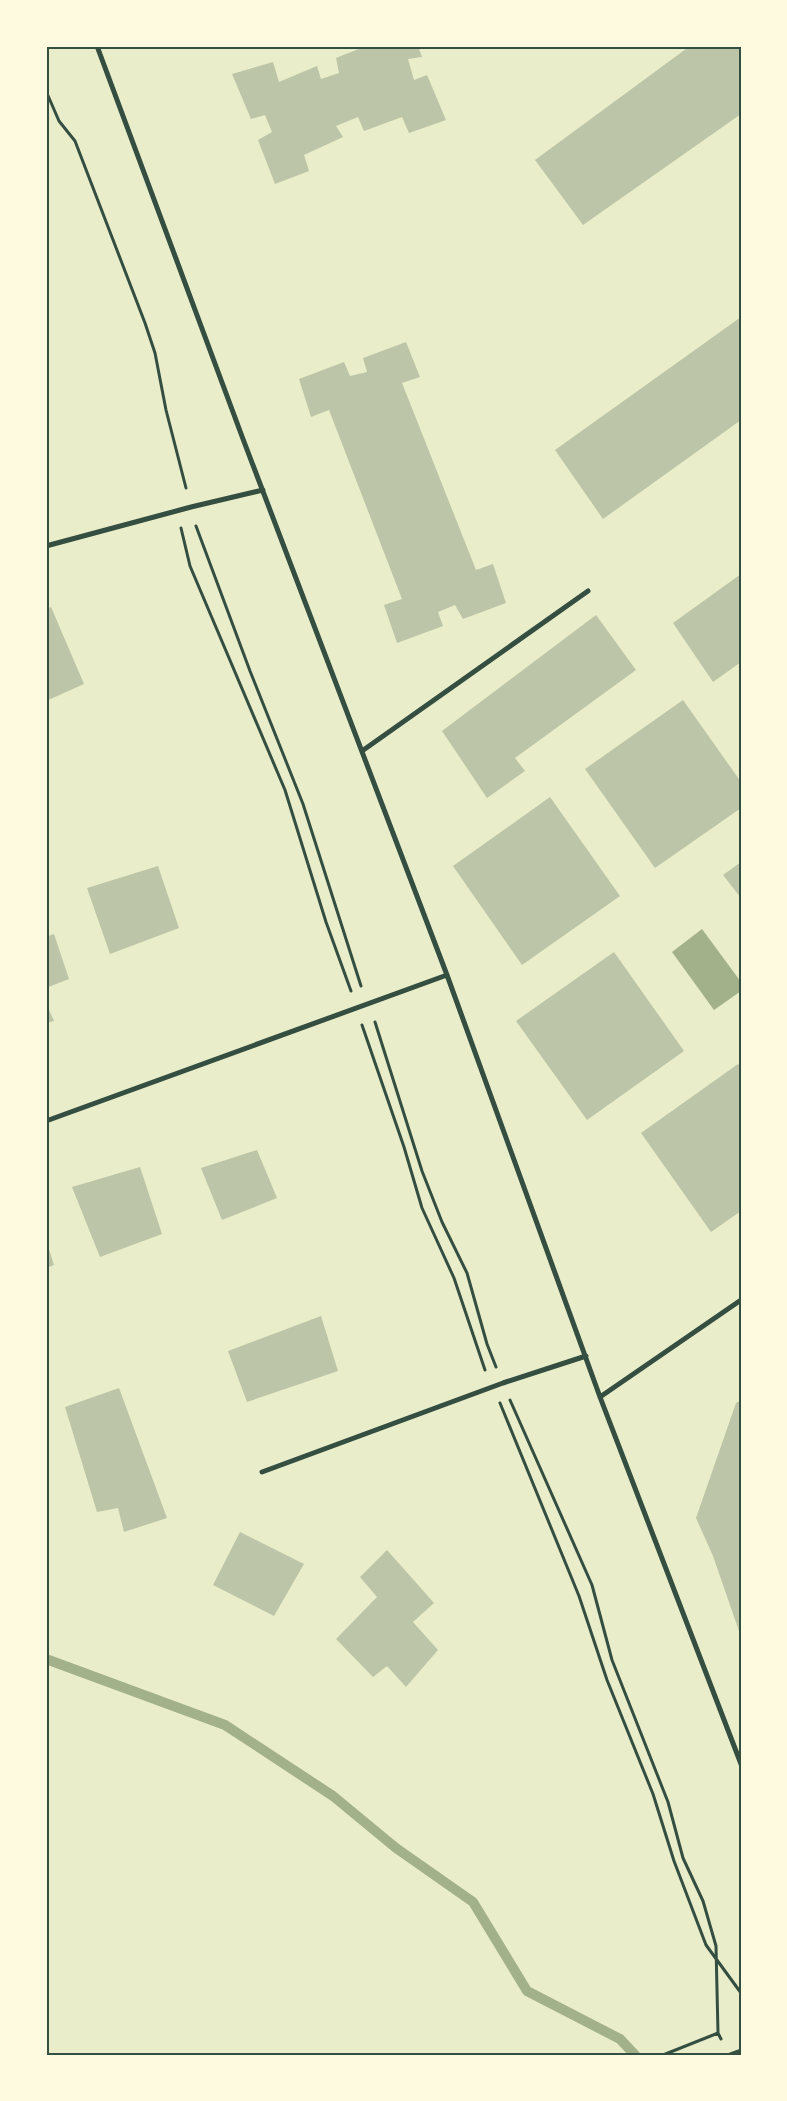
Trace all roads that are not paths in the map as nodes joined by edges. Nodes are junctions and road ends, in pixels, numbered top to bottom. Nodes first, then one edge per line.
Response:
1 (97, 46) edge
2 (263, 490) junction
3 (46, 546) edge
4 (588, 591) dead end
5 (362, 750) junction
6 (448, 975) junction
7 (46, 1120) edge
8 (741, 1300) edge
9 (586, 1356) junction
10 (600, 1396) junction
11 (262, 1472) dead end
12 (741, 1764) edge
13 (741, 2051) edge
14 (730, 2055) edge

1 - 2 street
2 - 3 street
2 - 5 street
4 - 5 street
5 - 6 street
6 - 7 street
6 - 9 street
8 - 10 street
9 - 10 street
9 - 11 street
10 - 12 street
13 - 14 street

